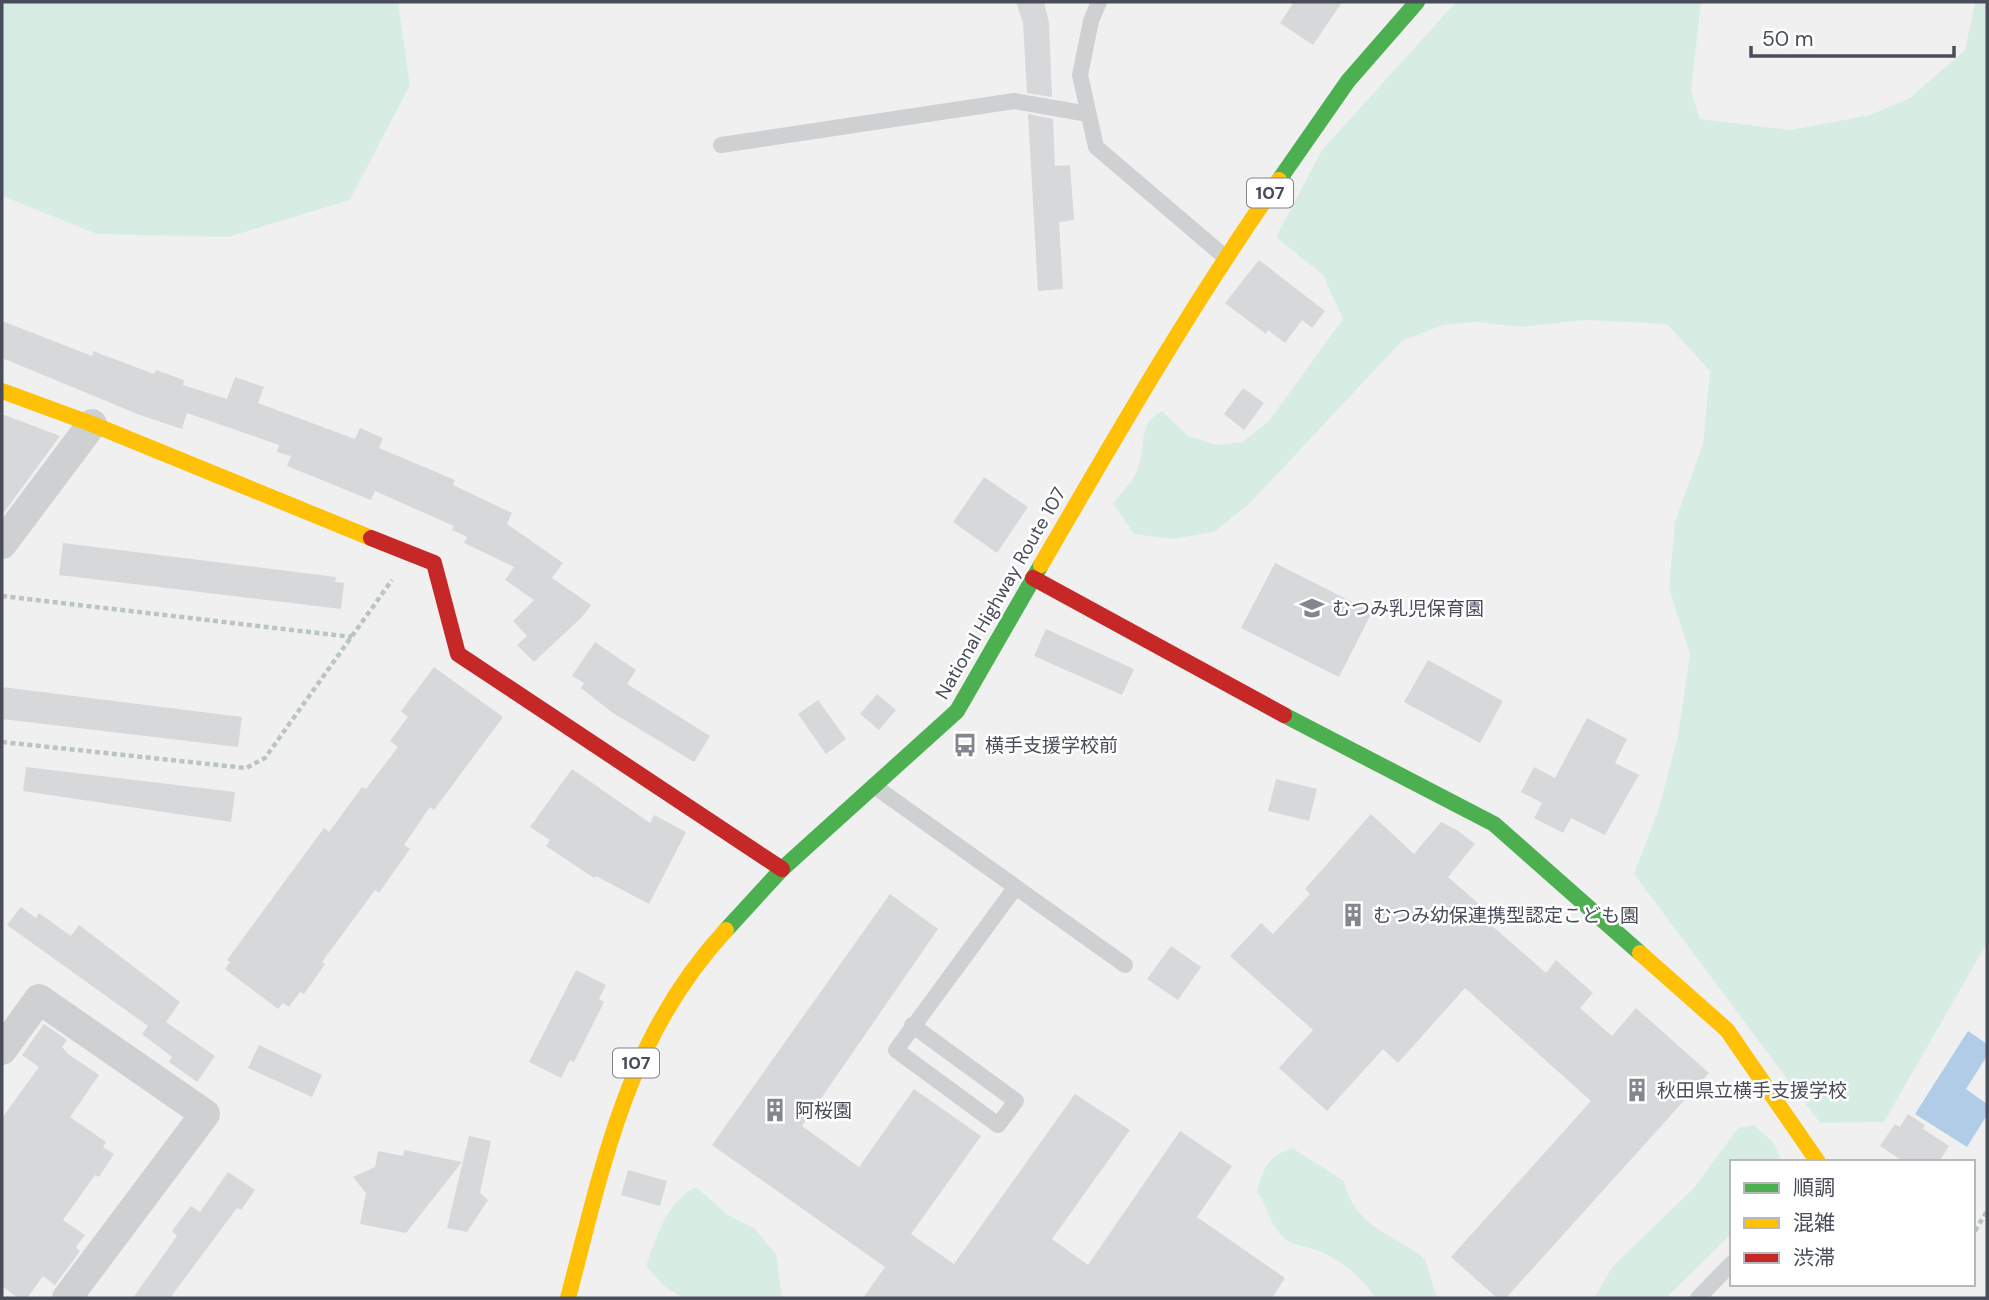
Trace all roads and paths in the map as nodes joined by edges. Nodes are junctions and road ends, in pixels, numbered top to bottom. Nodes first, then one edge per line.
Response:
1 (1099, 2) edge
2 (1417, 2) edge
3 (1088, 114) junction
4 (721, 145) dead end
5 (1225, 257) junction
6 (2, 391) edge
7 (92, 424) junction
8 (2, 544) edge
9 (411, 554) junction
10 (1033, 578) junction
11 (2, 596) edge
12 (352, 637) junction
13 (2, 742) edge
14 (874, 786) junction
15 (782, 869) junction
16 (1016, 888) junction
17 (1125, 965) dead end
18 (912, 1025) junction
19 (2, 1051) edge
20 (1817, 1160) edge
21 (1987, 1211) edge
22 (1976, 1231) dead end
23 (1730, 1265) edge
24 (67, 1298) edge
25 (568, 1298) edge
26 (1698, 1298) edge

1 - 3 lane
2 - 5 main road, National Highway Route 107 / 107
3 - 4 lane
3 - 5 lane
5 - 10 main road, National Highway Route 107 / 107
6 - 7 main road
7 - 8 street
7 - 9 main road
9 - 12 path
9 - 15 main road
10 - 14 main road, National Highway Route 107 / 107
10 - 20 main road
11 - 12 path
12 - 13 path
14 - 15 main road, National Highway Route 107 / 107
14 - 16 lane
15 - 25 main road, National Highway Route 107 / 107
16 - 17 lane
16 - 18 lane
18 - 18 lane
19 - 24 street
21 - 22 path
23 - 26 lane

